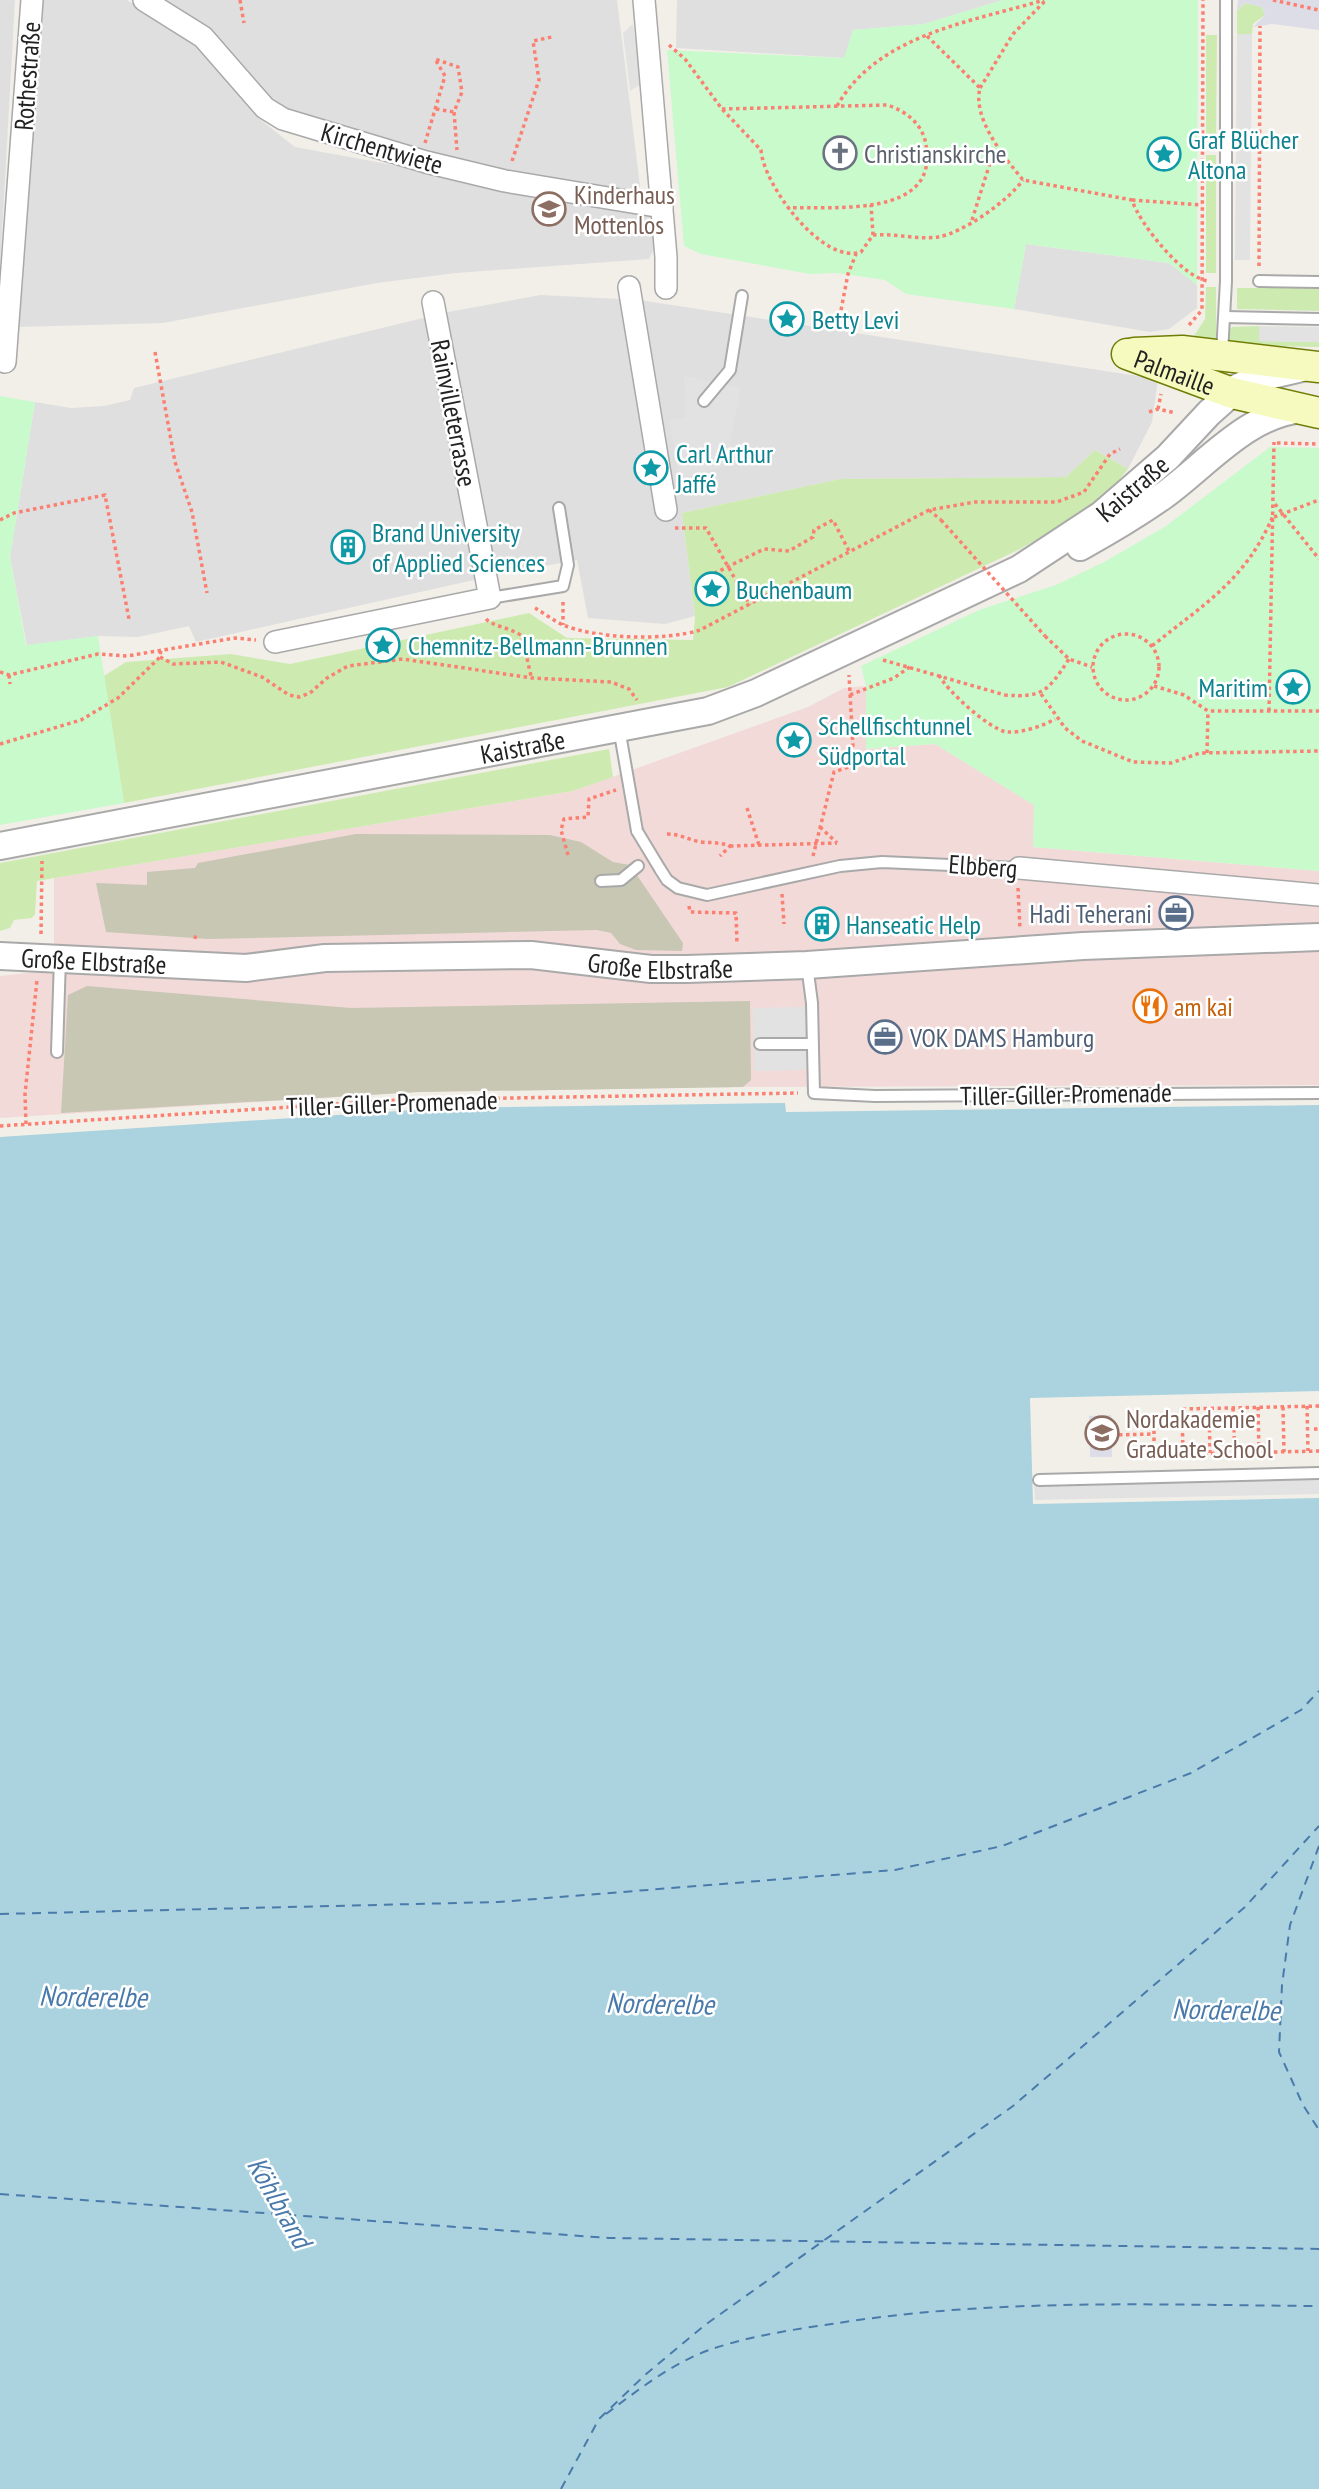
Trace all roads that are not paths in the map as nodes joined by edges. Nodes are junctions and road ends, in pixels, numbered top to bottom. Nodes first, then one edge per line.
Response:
1 (33, 0) edge
2 (144, 0) edge
3 (644, 0) edge
4 (1226, 0) edge
5 (662, 207) junction
6 (1259, 281) road end
7 (1319, 282) edge
8 (629, 287) dead end
9 (666, 288) dead end
10 (742, 296) dead end
11 (433, 302) dead end
12 (1225, 313) junction
13 (1319, 319) edge
14 (1221, 356) junction
15 (5, 362) dead end
16 (1313, 367) edge
17 (1249, 391) junction
18 (704, 401) dead end
19 (1311, 411) edge
20 (1256, 433) junction
21 (559, 508) dead end
22 (666, 510) road end
23 (1019, 569) junction
24 (487, 608) junction
25 (275, 642) road end
26 (620, 740) junction
27 (0, 846) edge
28 (638, 866) dead end
29 (1018, 874) joint
30 (601, 881) dead end
31 (1319, 895) edge
32 (1319, 937) edge
33 (0, 956) edge
34 (50, 958) junction
35 (807, 965) junction
36 (760, 1044) dead end
37 (812, 1044) junction
38 (57, 1052) dead end
39 (1319, 1093) edge
40 (1319, 1473) edge
41 (1039, 1480) dead end

1 - 15 street, Rothestraße
2 - 5 street, Kirchentwiete
3 - 5 street
4 - 12 lane
5 - 9 street
6 - 7 lane
8 - 22 street
10 - 18 lane
11 - 24 street, Rainvilleterrasse
12 - 13 lane
12 - 14 lane
14 - 16 main road, Palmaille
14 - 17 street, Palmaille
14 - 17 main road, Palmaille
16 - 17 street, Palmaille
17 - 19 main road, Palmaille
17 - 20 street, Kaistraße
17 - 23 street, Kaistraße
19 - 20 street, Kaistraße
20 - 23 street, Kaistraße
21 - 24 lane
23 - 26 street, Kaistraße
24 - 25 street
26 - 27 street, Kaistraße
26 - 29 lane, Elbberg, bridge
28 - 30 lane
29 - 31 street, Elbberg
32 - 35 street, Große Elbstraße
33 - 34 street, Große Elbstraße
34 - 35 street, Große Elbstraße
34 - 38 lane
35 - 37 lane
36 - 37 lane
37 - 39 lane, Tiller-Giller-Promenade
40 - 41 lane

